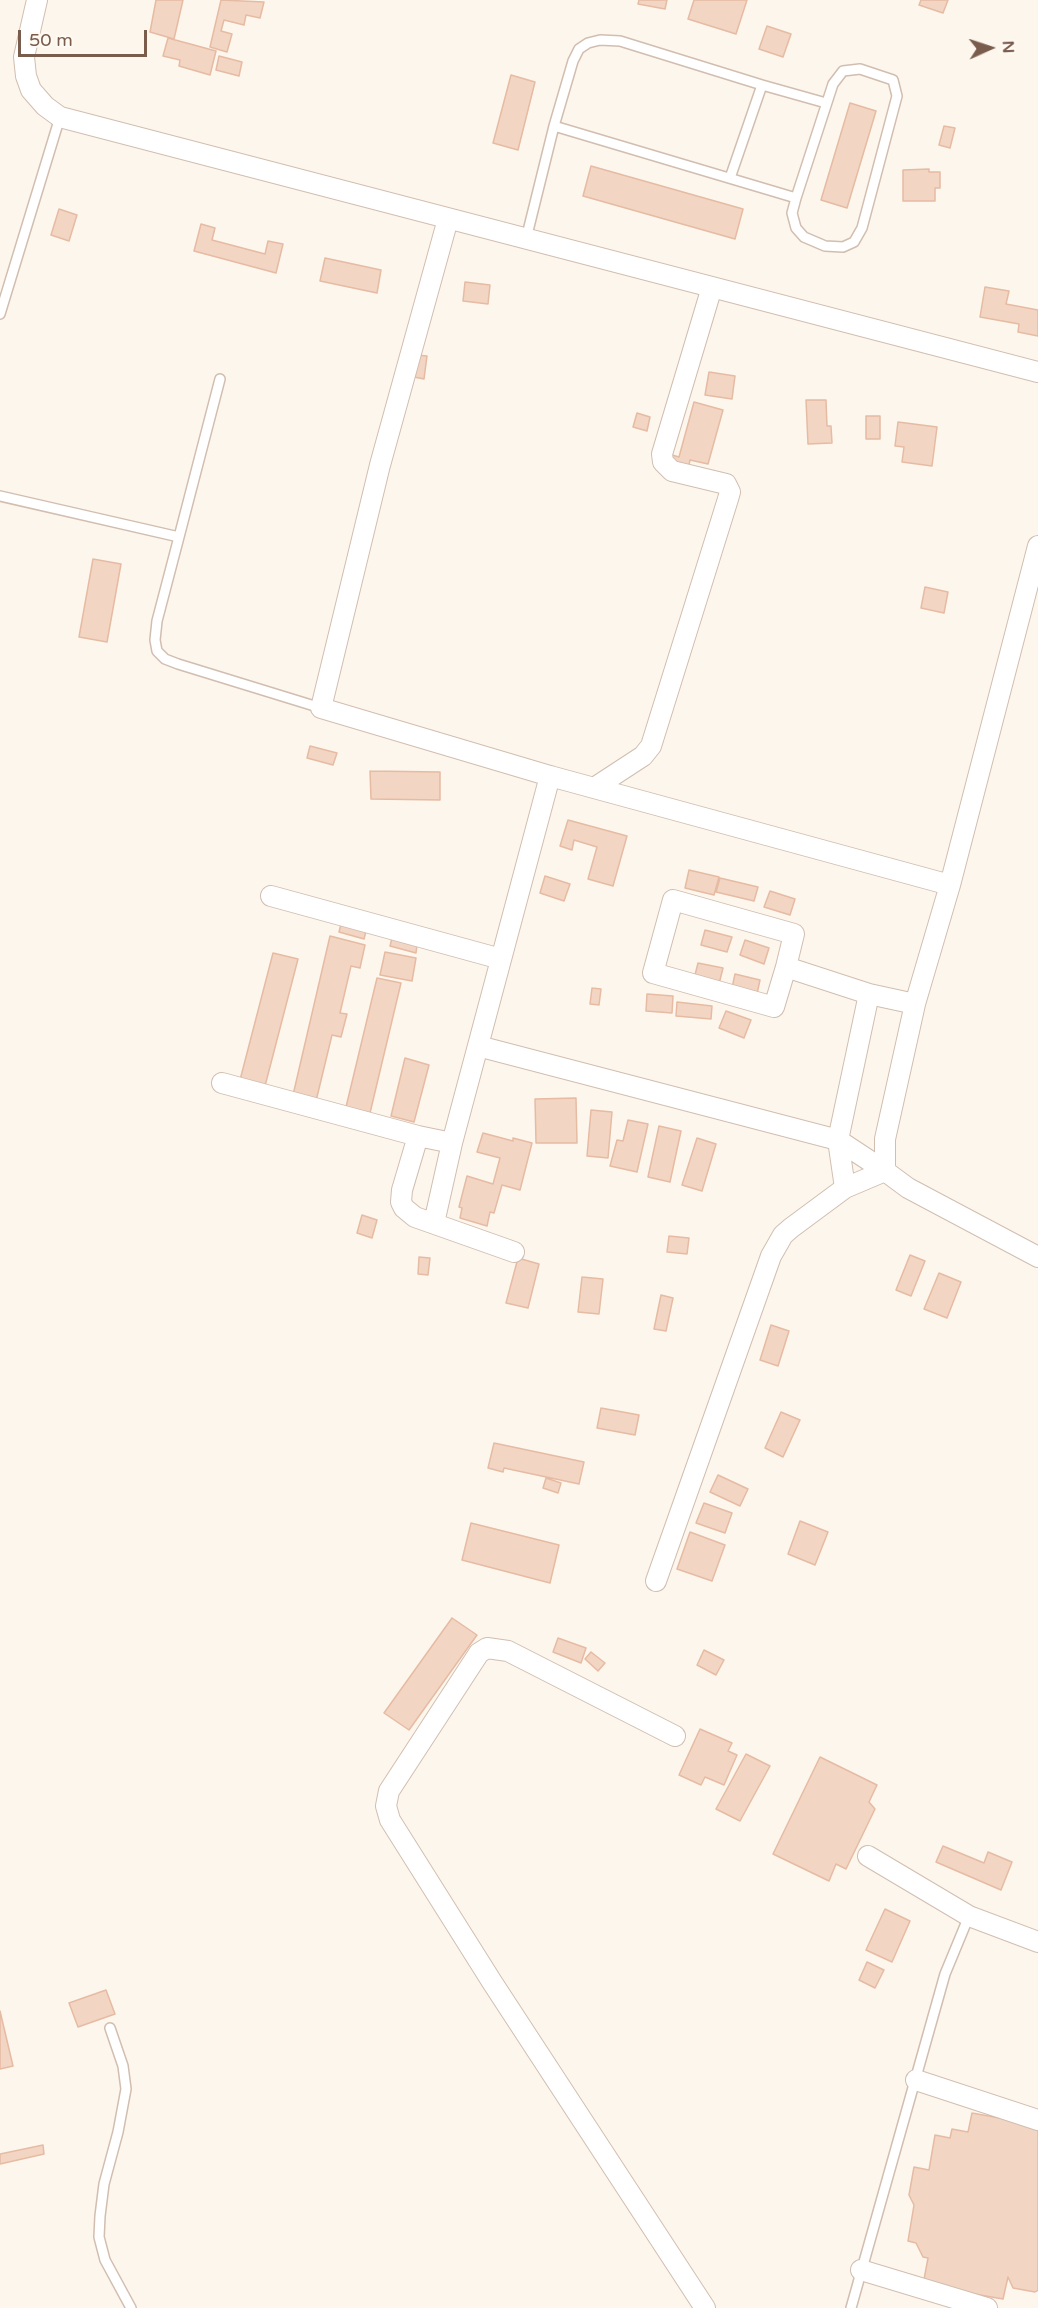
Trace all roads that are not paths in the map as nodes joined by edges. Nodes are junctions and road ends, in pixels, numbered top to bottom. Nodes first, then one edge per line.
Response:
1 (37, 0) edge
2 (762, 85) junction
3 (826, 103) junction
4 (60, 117) junction
5 (554, 126) junction
6 (730, 178) junction
7 (796, 198) junction
8 (448, 219) junction
9 (526, 239) junction
10 (712, 287) junction
11 (0, 314) edge
12 (1038, 372) edge
13 (220, 379) dead end
14 (0, 496) edge
15 (179, 537) junction
16 (1038, 546) edge
17 (321, 708) junction
18 (550, 776) junction
19 (594, 788) junction
20 (950, 885) junction
21 (271, 896) dead end
22 (501, 959) junction
23 (786, 967) junction
24 (869, 994) junction
25 (915, 1004) junction
26 (478, 1046) junction
27 (222, 1083) dead end
28 (418, 1136) junction
29 (838, 1140) junction
30 (452, 1143) junction
31 (885, 1171) junction
32 (845, 1188) junction
33 (434, 1223) junction
34 (514, 1252) dead end
35 (1038, 1257) edge
36 (656, 1581) dead end
37 (675, 1736) dead end
38 (868, 1856) dead end
39 (969, 1916) junction
40 (1038, 1942) edge
41 (110, 2028) dead end
42 (915, 2080) junction
43 (1038, 2120) edge
44 (861, 2271) junction
45 (130, 2308) edge
46 (705, 2308) edge
47 (851, 2308) edge
48 (987, 2308) edge

1 - 4 street
2 - 3 lane
2 - 5 lane
2 - 6 lane
3 - 7 lane
3 - 7 lane
4 - 8 street
4 - 11 lane
5 - 6 lane
5 - 9 lane
6 - 7 lane
8 - 9 street
8 - 17 street
9 - 10 street
10 - 12 street
10 - 19 street
13 - 15 lane
14 - 15 lane
15 - 17 lane
16 - 20 street
17 - 18 street
18 - 19 street
18 - 22 street
19 - 20 street
20 - 25 street
21 - 22 street
22 - 26 street
23 - 23 street
23 - 24 street
24 - 25 street
24 - 29 street
25 - 31 street
26 - 29 street
26 - 30 street
27 - 28 street
28 - 30 street
28 - 33 street
29 - 31 street
29 - 32 street
30 - 33 street
31 - 32 street
31 - 35 street
32 - 36 street
33 - 34 street
37 - 46 street
38 - 39 street
39 - 40 street
39 - 42 lane
41 - 45 lane
42 - 43 street
42 - 44 lane
44 - 47 lane
44 - 48 street

